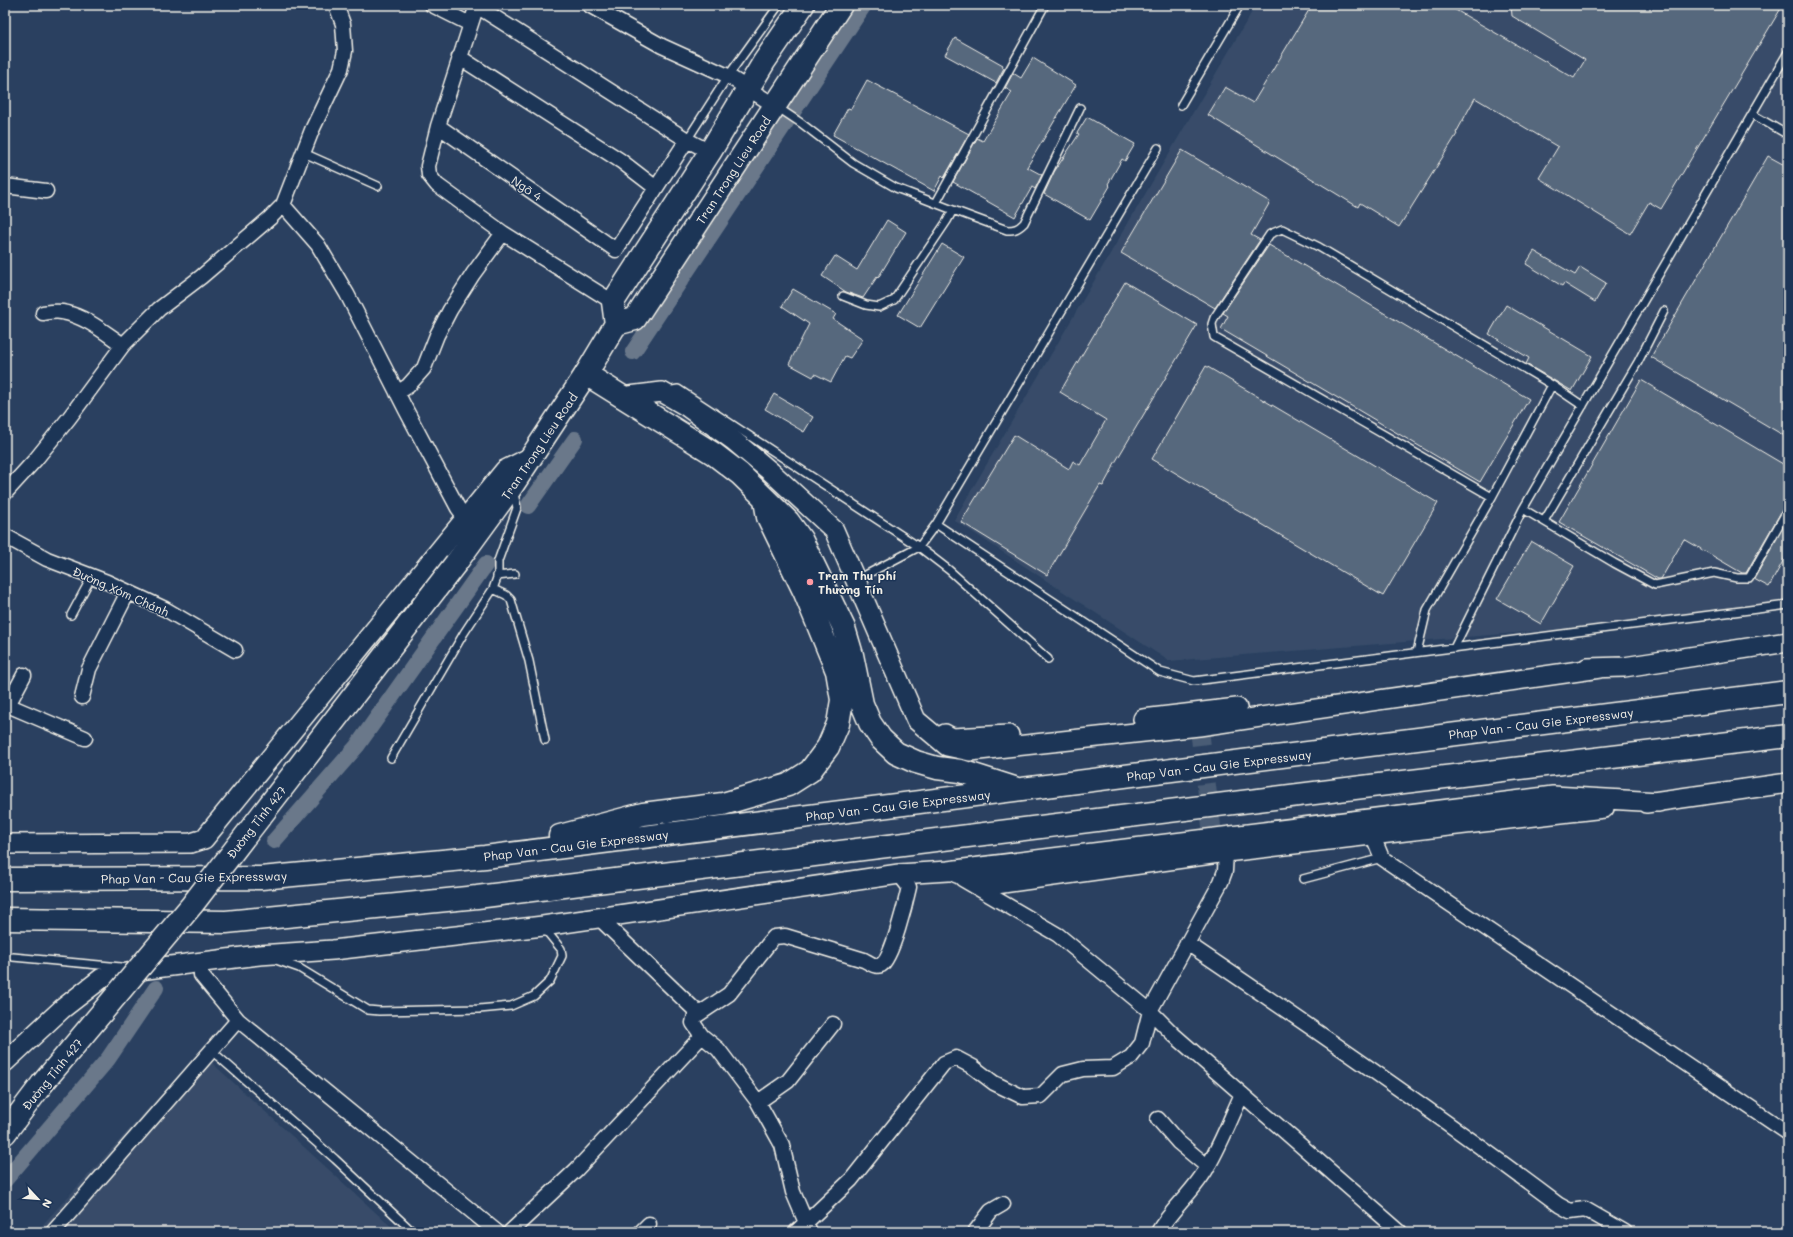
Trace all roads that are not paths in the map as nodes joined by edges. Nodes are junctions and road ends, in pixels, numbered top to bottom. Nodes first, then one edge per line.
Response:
1 (336, 5) edge
2 (432, 5) edge
3 (589, 5) edge
4 (779, 5) edge
5 (841, 5) edge
6 (1045, 5) edge
7 (1240, 5) edge
8 (477, 6) edge
9 (801, 6) edge
10 (470, 24) junction
11 (1788, 52) edge
12 (459, 57) junction
13 (728, 76) junction
14 (748, 88) junction
15 (1181, 105) dead end
16 (776, 106) junction
17 (1080, 108) dead end
18 (1752, 114) junction
19 (438, 126) junction
20 (1788, 136) edge
21 (687, 140) junction
22 (1158, 148) dead end
23 (710, 152) junction
24 (304, 153) junction
25 (5, 186) edge
26 (378, 186) dead end
27 (656, 188) junction
28 (46, 191) dead end
29 (936, 203) junction
30 (283, 205) junction
31 (953, 210) junction
32 (503, 233) junction
33 (843, 296) dead end
34 (613, 302) junction
35 (1664, 311) dead end
36 (43, 313) dead end
37 (616, 324) junction
38 (123, 345) junction
39 (586, 374) junction
40 (1552, 385) junction
41 (662, 392) junction
42 (397, 393) junction
43 (621, 397) junction
44 (1583, 406) junction
45 (532, 458) junction
46 (510, 489) junction
47 (5, 493) edge
48 (1492, 497) junction
49 (764, 499) junction
50 (1524, 509) junction
51 (1788, 509) edge
52 (469, 514) junction
53 (1544, 521) junction
54 (936, 524) junction
55 (5, 536) edge
56 (919, 547) junction
57 (456, 563) joint
58 (515, 574) dead end
59 (92, 576) junction
60 (498, 576) junction
61 (856, 580) junction
62 (493, 589) junction
63 (128, 592) junction
64 (1788, 605) edge
65 (71, 614) dead end
66 (1788, 642) edge
67 (1454, 648) junction
68 (235, 650) dead end
69 (1417, 652) junction
70 (1048, 659) dead end
71 (24, 675) dead end
72 (1788, 692) edge
73 (82, 697) dead end
74 (6, 704) edge
75 (1788, 736) edge
76 (85, 738) dead end
77 (545, 740) dead end
78 (391, 758) dead end
79 (1788, 783) edge
80 (1019, 790) junction
81 (1659, 802) junction
82 (1372, 834) junction
83 (5, 844) edge
84 (1226, 852) junction
85 (485, 857) junction
86 (1382, 858) junction
87 (948, 871) junction
88 (899, 874) junction
89 (5, 879) edge
90 (1303, 879) dead end
91 (598, 917) junction
92 (5, 919) edge
93 (543, 926) junction
94 (1187, 943) junction
95 (259, 955) junction
96 (13, 957) dead end
97 (201, 963) junction
98 (148, 969) junction
99 (1150, 1011) junction
100 (696, 1016) junction
101 (238, 1020) junction
102 (833, 1024) dead end
103 (702, 1036) junction
104 (212, 1051) junction
105 (5, 1062) edge
106 (1242, 1094) junction
107 (758, 1102) junction
108 (1158, 1119) dead end
109 (5, 1133) edge
110 (1788, 1133) edge
111 (1208, 1167) junction
112 (1003, 1204) dead end
113 (804, 1229) edge
114 (53, 1232) edge
115 (413, 1232) edge
116 (497, 1232) edge
117 (510, 1232) edge
118 (975, 1232) edge
119 (1158, 1232) edge
120 (1400, 1232) edge
121 (1625, 1232) edge

1 - 24 street
2 - 10 street
3 - 13 street
4 - 13 lane
5 - 16 main road, Tran Trong Lieu Road
6 - 29 lane
7 - 15 lane
8 - 10 street
8 - 21 street
9 - 14 main road
10 - 12 street
11 - 18 lane
12 - 19 street
12 - 27 street
13 - 14 street
13 - 21 lane
14 - 16 street
14 - 23 main road
16 - 29 lane
16 - 37 main road, Tran Trong Lieu Road
17 - 31 lane
18 - 20 lane
18 - 44 lane
19 - 27 street, Ngõ 4
19 - 32 street
21 - 23 street
21 - 27 street
22 - 54 lane
23 - 34 main road
24 - 26 lane
24 - 30 street
25 - 28 street
29 - 31 lane
30 - 38 street
30 - 42 street
31 - 33 lane
32 - 34 street
32 - 42 street
34 - 37 main road
35 - 53 lane
36 - 38 street
37 - 39 main road, Tran Trong Lieu Road
38 - 47 street
39 - 43 main road
39 - 45 main road, Tran Trong Lieu Road
40 - 44 lane
40 - 48 lane
40 - 48 lane
41 - 43 street
41 - 56 lane
41 - 61 street
42 - 52 street
43 - 49 main road
44 - 50 lane
45 - 46 main road, Tran Trong Lieu Road
45 - 52 street
46 - 57 main road, Tran Trong Lieu Road
46 - 60 lane
48 - 69 lane
49 - 80 main road
49 - 85 main road
50 - 53 lane
50 - 67 lane
51 - 53 lane
52 - 83 street
54 - 56 lane
54 - 69 lane
55 - 59 street, Đường Xóm Chánh
56 - 61 lane
56 - 70 lane
57 - 109 main road, Đường Tỉnh 427, bridge
58 - 60 lane
59 - 63 street, Đường Xóm Chánh
59 - 65 lane
60 - 62 lane
61 - 66 street
62 - 77 lane
62 - 78 lane
63 - 68 street, Đường Xóm Chánh
63 - 73 street
64 - 67 lane
67 - 69 lane
71 - 74 street
72 - 80 main road, Phap Van - Cau Gie Expressway
74 - 76 street
75 - 92 main road
79 - 81 street
80 - 85 main road, Phap Van - Cau Gie Expressway
81 - 82 street
81 - 87 street
82 - 84 street
82 - 86 street
84 - 87 street
84 - 94 street
85 - 89 main road, Phap Van - Cau Gie Expressway
86 - 90 lane
86 - 110 street
87 - 88 street
87 - 99 street
88 - 91 street
88 - 100 street
91 - 93 street
91 - 100 street
93 - 95 street
93 - 95 lane
94 - 99 street
94 - 121 street
95 - 97 street
96 - 98 lane
97 - 98 street
97 - 101 street
98 - 105 street
99 - 106 street
99 - 113 street
100 - 103 street
101 - 104 street
101 - 116 street
102 - 107 street
103 - 107 street
103 - 117 street
104 - 114 street
104 - 115 lane
106 - 111 street
106 - 120 street
107 - 113 street
108 - 111 street
111 - 119 street
112 - 118 street

